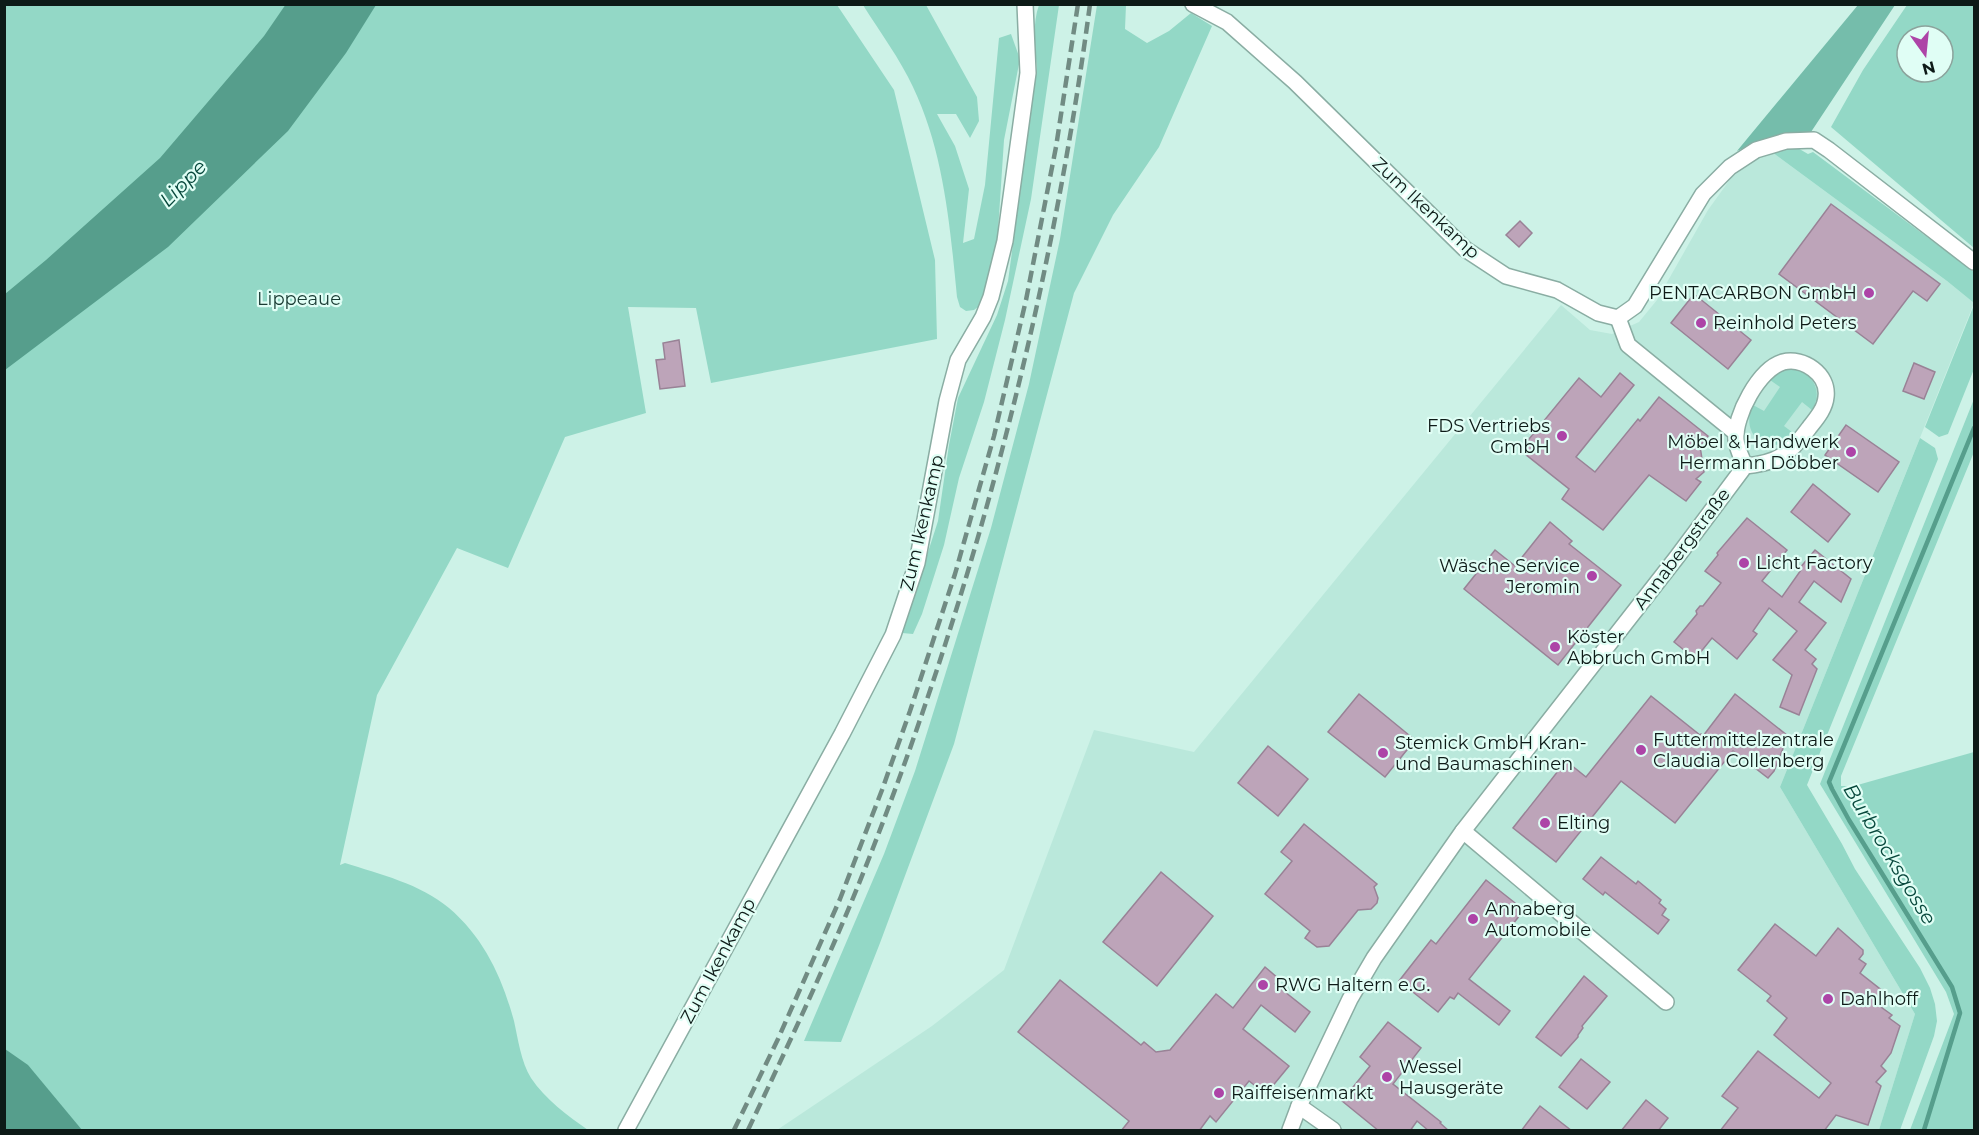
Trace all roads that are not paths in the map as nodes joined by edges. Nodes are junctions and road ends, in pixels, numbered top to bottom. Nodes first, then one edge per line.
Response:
1 (1025, 4) edge
2 (1193, 4) edge
3 (1974, 262) edge
4 (1618, 318) junction
5 (1736, 433) junction
6 (1745, 466) junction
7 (1463, 831) junction
8 (1666, 1002) dead end
9 (1299, 1106) junction
10 (626, 1131) edge
11 (1290, 1131) edge
12 (1333, 1131) edge

1 - 10 street, Zum Ikenkamp
2 - 4 street, Zum Ikenkamp
3 - 4 street
4 - 5 street
5 - 6 street
5 - 6 street
6 - 7 street, Annabergstraße
7 - 8 street
7 - 9 street, Annabergstraße
9 - 11 street, Annabergstraße
9 - 12 street

